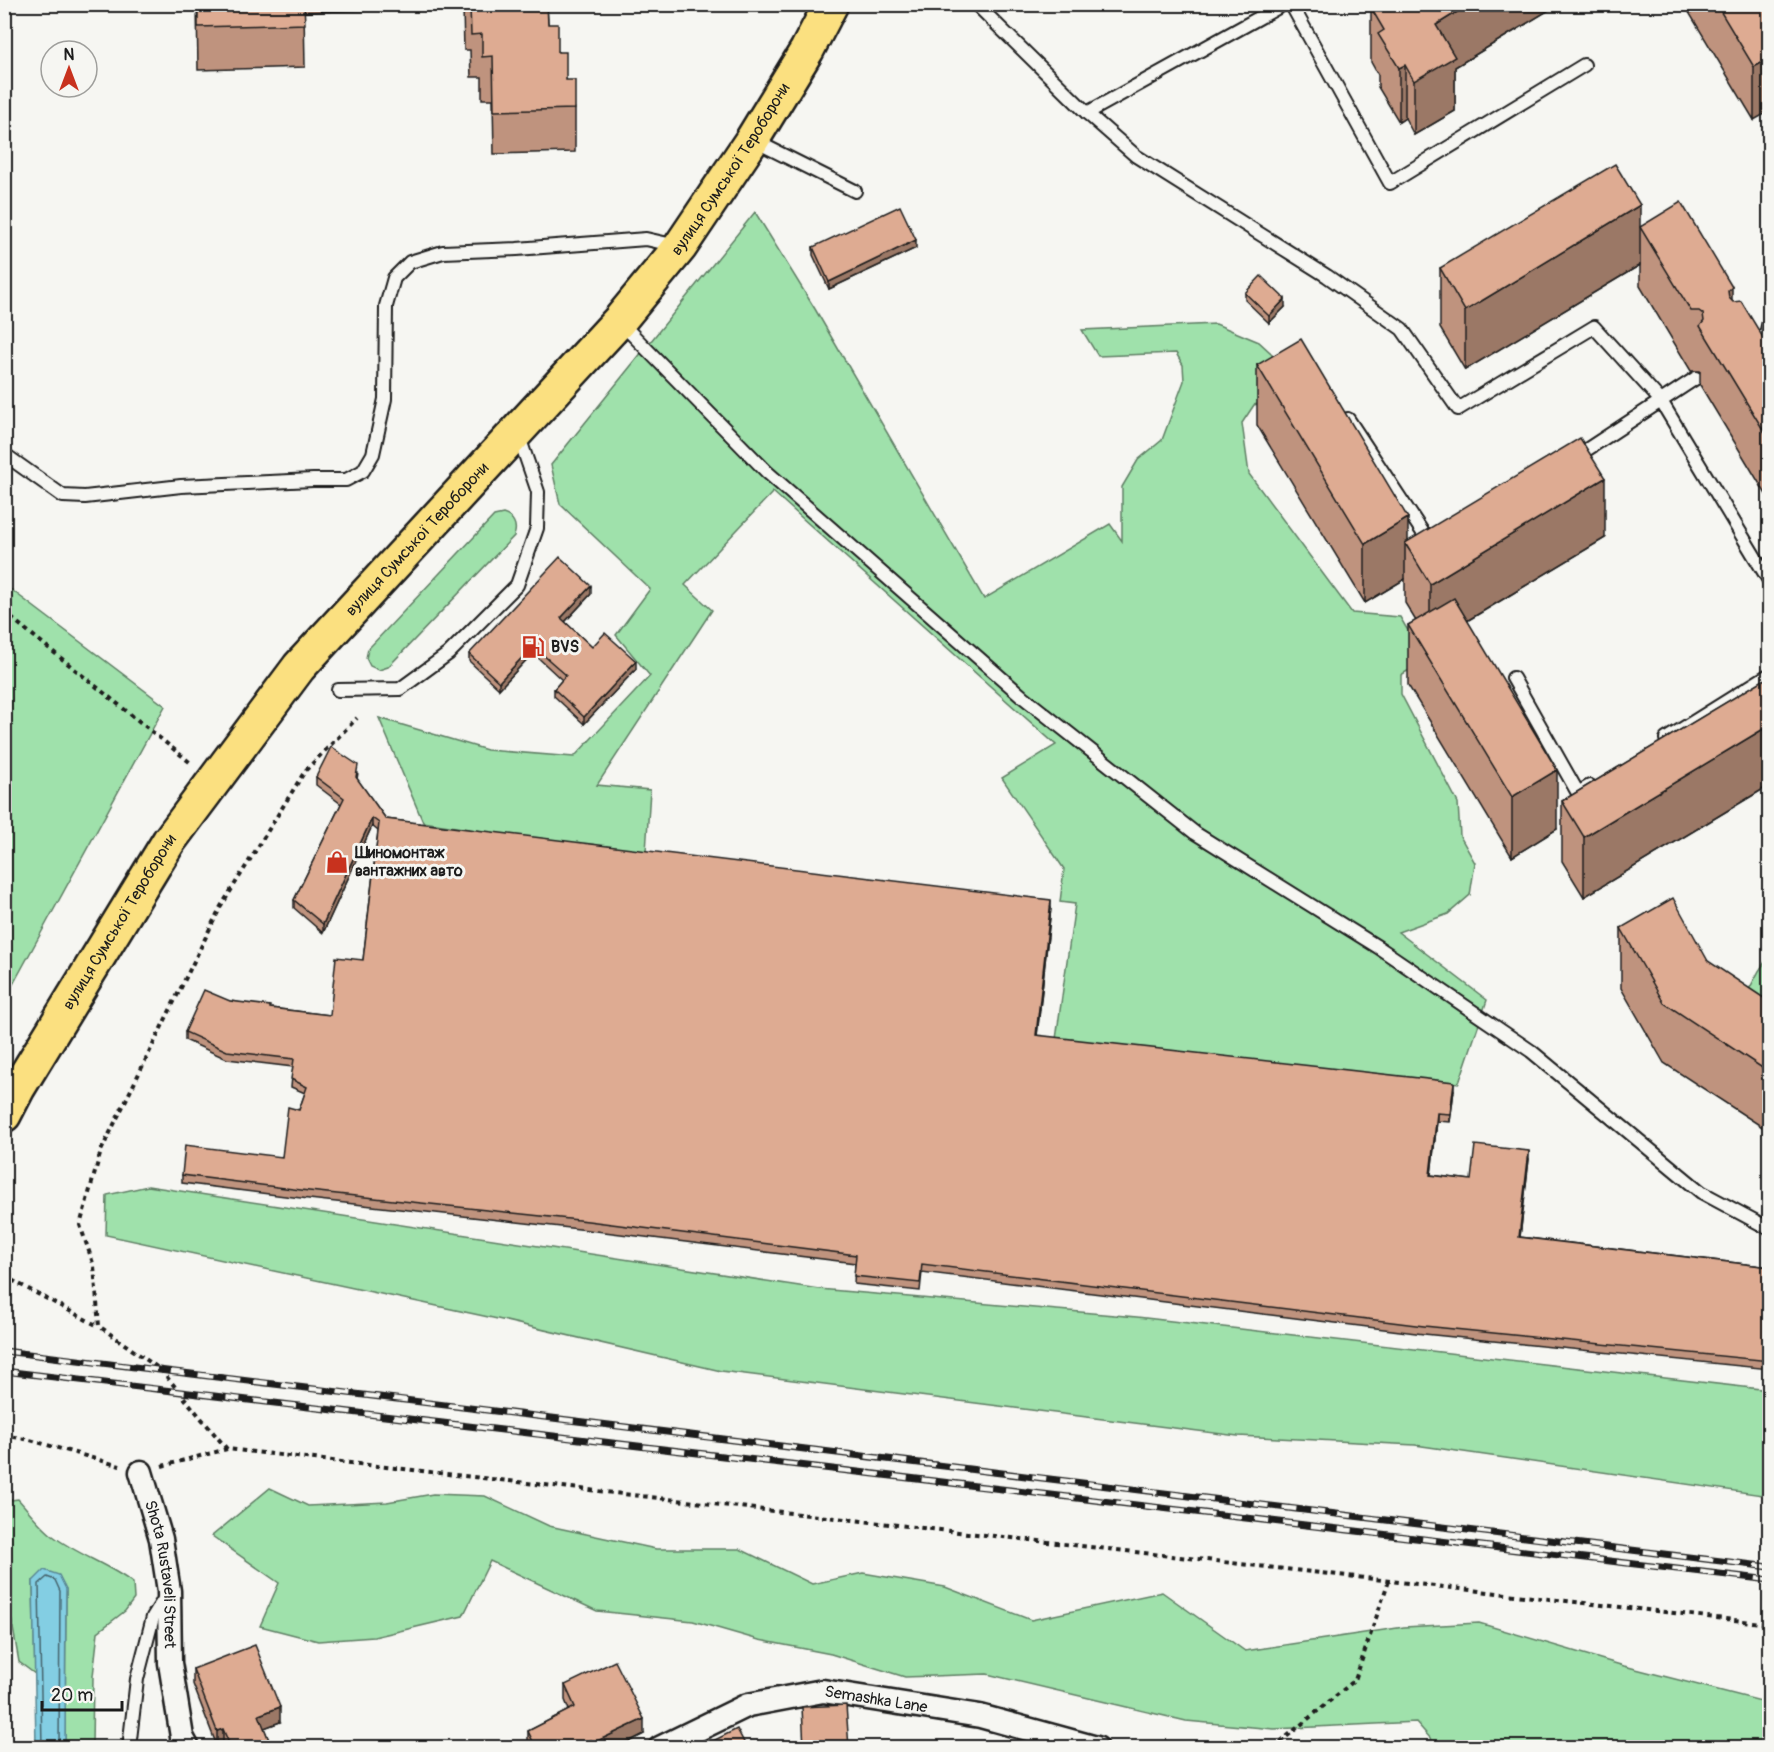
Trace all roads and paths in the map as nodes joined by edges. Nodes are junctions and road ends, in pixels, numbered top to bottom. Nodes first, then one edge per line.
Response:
1 (831, 4) edge
2 (976, 4) edge
3 (1284, 4) edge
4 (1291, 4) edge
5 (1584, 65) dead end
6 (1087, 113) junction
7 (752, 140) junction
8 (855, 191) dead end
9 (680, 247) junction
10 (1770, 318) edge
11 (619, 321) junction
12 (1736, 354) edge
13 (1696, 378) dead end
14 (1661, 401) junction
15 (1348, 419) edge
16 (517, 432) junction
17 (4, 454) edge
18 (1563, 466) edge
19 (1445, 544) edge
20 (1770, 582) edge
21 (4, 612) edge
22 (1770, 674) edge
23 (1513, 678) dead end
24 (338, 690) dead end
25 (357, 718) dead end
26 (1659, 743) edge
27 (214, 781) junction
28 (1599, 781) edge
29 (11, 1101) edge
30 (1770, 1229) edge
31 (4, 1276) edge
32 (99, 1326) junction
33 (4, 1435) edge
34 (227, 1449) junction
35 (141, 1472) junction
36 (1389, 1580) junction
37 (169, 1592) junction
38 (1770, 1623) edge
39 (129, 1748) edge
40 (189, 1748) edge
41 (660, 1748) edge
42 (1097, 1748) edge
43 (1273, 1748) edge

1 - 7 main road, вулиця Сумської Тероборони
2 - 6 lane
3 - 6 lane
4 - 5 lane
6 - 14 lane
7 - 8 lane
7 - 9 main road, вулиця Сумської Тероборони
9 - 11 main road, вулиця Сумської Тероборони
9 - 17 lane
10 - 12 lane
11 - 16 main road, вулиця Сумської Тероборони
11 - 30 lane
13 - 14 lane
14 - 18 lane
14 - 20 lane
15 - 19 lane
16 - 24 lane
16 - 27 main road, вулиця Сумської Тероборони
21 - 27 path
22 - 26 lane
23 - 28 lane
25 - 32 path
27 - 29 main road, вулиця Сумської Тероборони
31 - 32 path
32 - 34 path
33 - 35 path
34 - 35 path
34 - 36 path
35 - 37 street, Shota Rustaveli Street
36 - 38 path
36 - 43 path
37 - 39 lane
37 - 40 street, Shota Rustaveli Street
41 - 42 street, Semashka Lane

